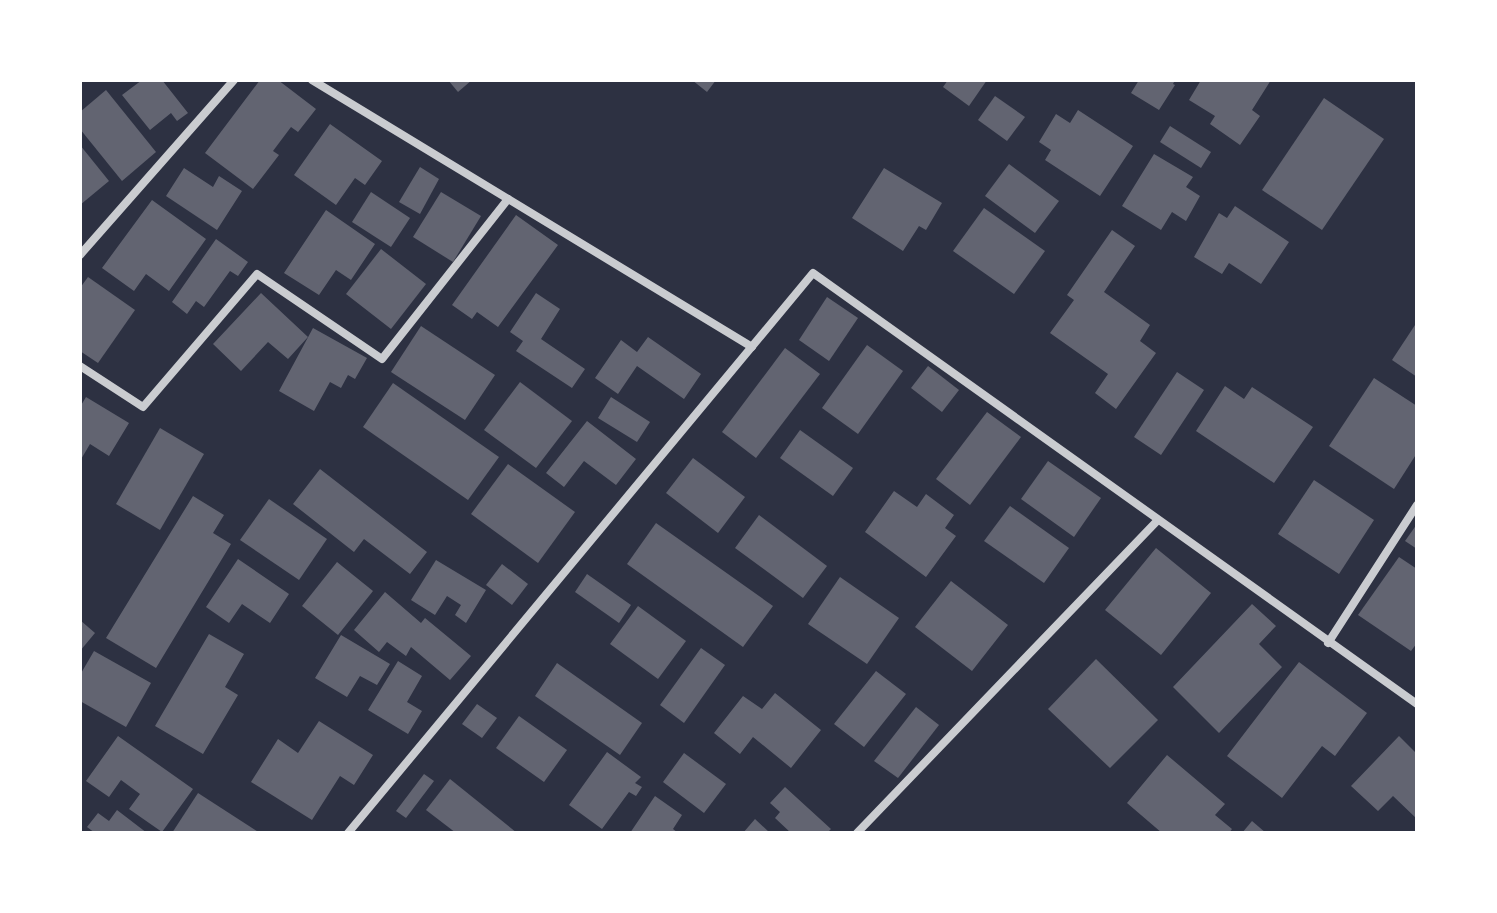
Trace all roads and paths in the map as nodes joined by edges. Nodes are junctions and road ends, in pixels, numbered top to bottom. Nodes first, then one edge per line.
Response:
1 (234, 80) edge
2 (312, 80) edge
3 (508, 199) junction
4 (80, 255) edge
5 (752, 347) junction
6 (80, 366) edge
7 (1417, 505) edge
8 (1157, 521) junction
9 (1328, 643) junction
10 (1417, 704) edge
11 (348, 833) edge
12 (857, 833) edge

1 - 4 street
2 - 3 street
3 - 5 street
3 - 6 street
5 - 8 street
5 - 11 street
7 - 9 street
8 - 9 street
8 - 12 street
9 - 10 street

